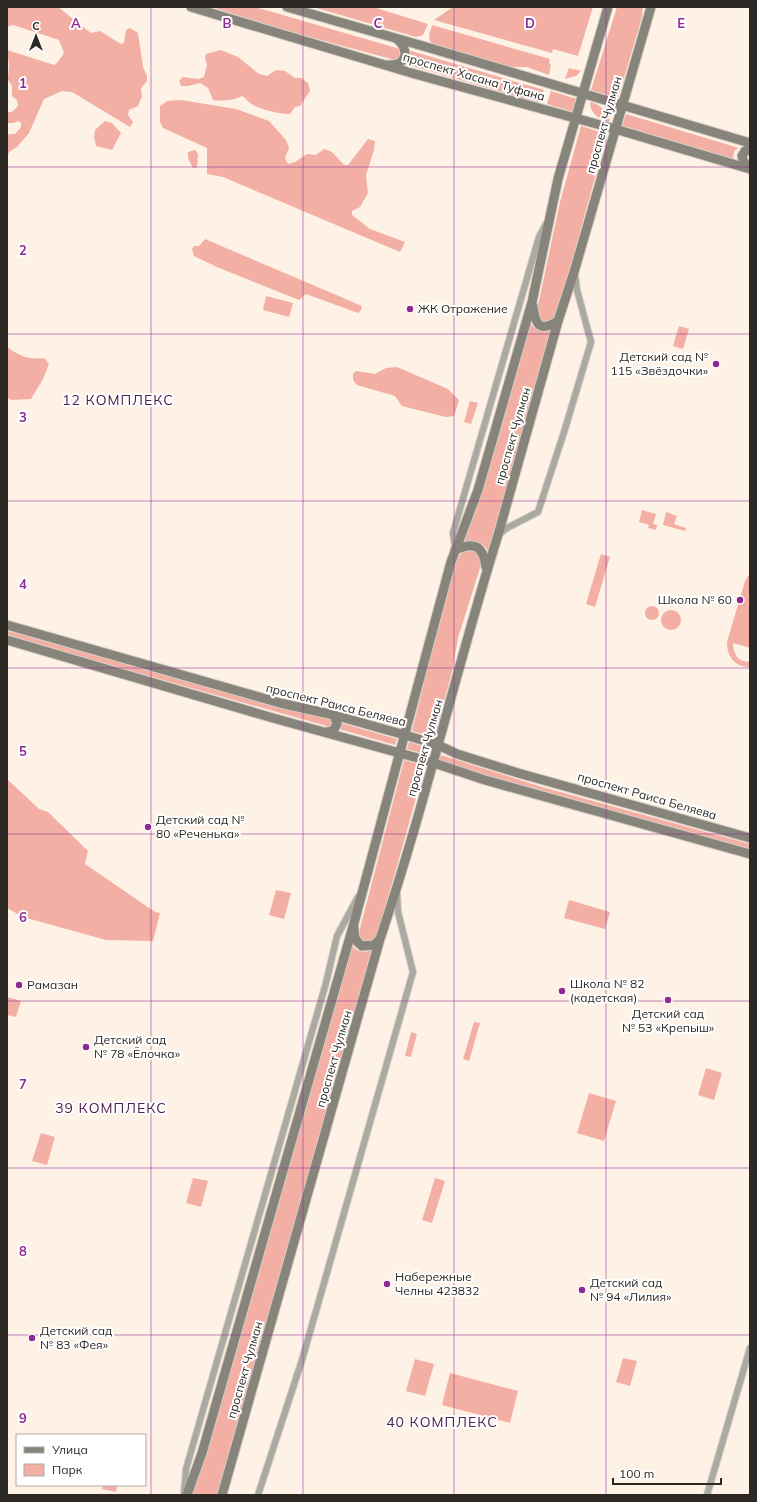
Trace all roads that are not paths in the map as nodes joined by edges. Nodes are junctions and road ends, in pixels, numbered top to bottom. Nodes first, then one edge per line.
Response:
1 (191, 7) edge
2 (287, 7) edge
3 (608, 7) edge
4 (651, 7) edge
5 (396, 38) junction
6 (383, 64) junction
7 (583, 93) junction
8 (622, 105) junction
9 (575, 118) junction
10 (615, 129) junction
11 (750, 143) edge
12 (750, 150) edge
13 (750, 168) edge
14 (549, 218) junction
15 (574, 272) junction
16 (532, 302) junction
17 (558, 321) junction
18 (498, 535) junction
19 (455, 550) junction
20 (487, 569) junction
21 (7, 625) edge
22 (7, 640) edge
23 (334, 715) junction
24 (326, 732) junction
25 (405, 735) junction
26 (438, 745) junction
27 (400, 753) junction
28 (433, 763) junction
29 (750, 838) edge
30 (750, 854) edge
31 (362, 889) junction
32 (397, 890) junction
33 (354, 923) junction
34 (380, 939) junction
35 (750, 1348) edge
36 (184, 1495) edge
37 (187, 1495) edge
38 (222, 1495) edge
39 (258, 1495) edge
40 (707, 1495) edge

1 - 6 main road, проспект Хасана Туфана
2 - 5 main road, проспект Хасана Туфана
3 - 7 main road, проспект Чулман
4 - 8 main road, проспект Чулман
5 - 6 main road
5 - 7 main road, проспект Хасана Туфана
6 - 9 main road, проспект Хасана Туфана
7 - 8 main road, проспект Хасана Туфана
7 - 9 main road, проспект Чулман
8 - 10 main road, проспект Чулман
8 - 11 main road, проспект Хасана Туфана
9 - 10 main road, проспект Хасана Туфана
9 - 14 main road, проспект Чулман
10 - 13 main road, проспект Хасана Туфана
10 - 15 main road, проспект Чулман
12 - 13 main road
14 - 16 main road, проспект Чулман
14 - 19 street
15 - 17 main road, проспект Чулман
15 - 18 street
16 - 17 main road
16 - 19 main road, проспект Чулман
17 - 18 main road, проспект Чулман
18 - 20 main road, проспект Чулман
19 - 20 main road
19 - 25 main road, проспект Чулман
20 - 26 main road, проспект Чулман
21 - 23 main road, проспект Раиса Беляева
22 - 24 main road
23 - 24 main road
23 - 25 main road, проспект Раиса Беляева
24 - 27 main road
25 - 26 main road, проспект Раиса Беляева
25 - 27 main road, проспект Чулман
26 - 28 main road, проспект Чулман
26 - 29 main road, проспект Раиса Беляева
27 - 28 main road
27 - 31 main road, проспект Чулман
28 - 30 main road
28 - 32 main road, проспект Чулман
31 - 33 main road, проспект Чулман
31 - 36 street
32 - 34 main road, проспект Чулман
32 - 39 street
33 - 34 main road
33 - 37 main road, проспект Чулман
34 - 38 main road, проспект Чулман
35 - 40 street

